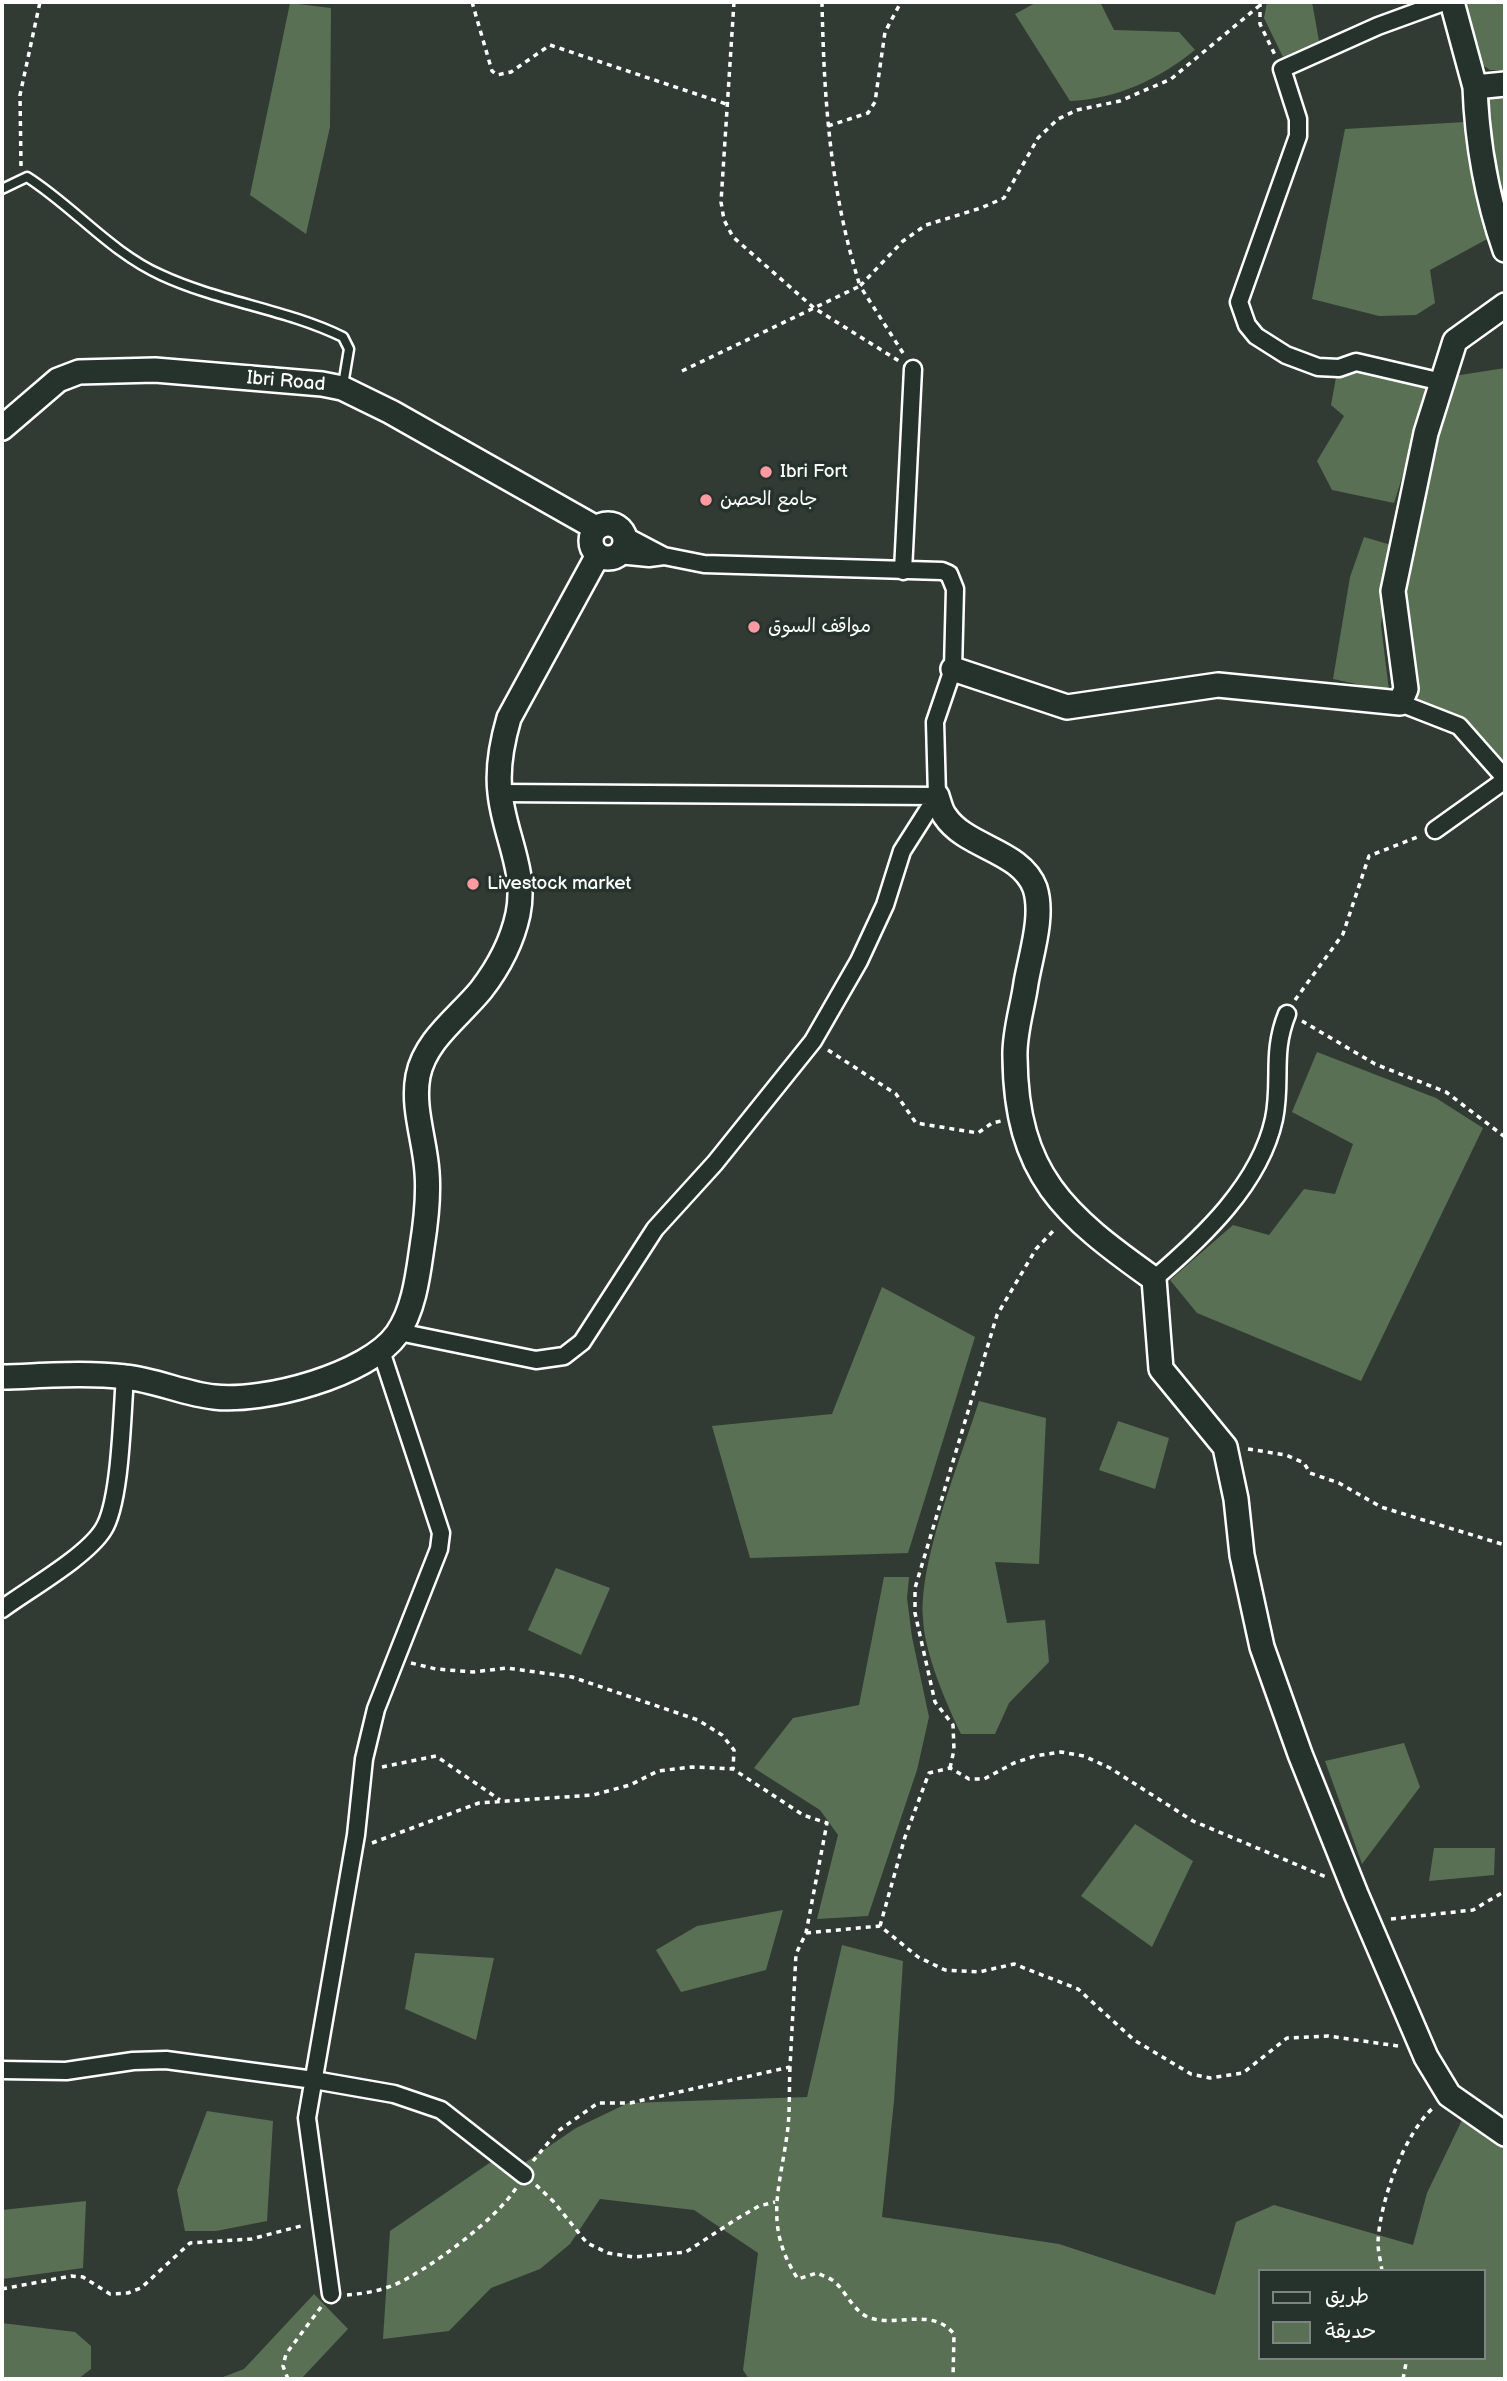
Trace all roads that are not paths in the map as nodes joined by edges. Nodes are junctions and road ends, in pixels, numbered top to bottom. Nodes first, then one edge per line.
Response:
1 (1444, 2) edge
2 (1452, 2) edge
3 (1505, 84) edge
4 (1475, 87) junction
5 (2, 189) edge
6 (1505, 250) edge
7 (1505, 305) edge
8 (913, 369) road end
9 (1442, 382) junction
10 (342, 388) junction
11 (2, 428) edge
12 (614, 549) junction
13 (903, 571) junction
14 (953, 669) junction
15 (1400, 703) junction
16 (1505, 779) edge
17 (500, 793) junction
18 (937, 796) junction
19 (1435, 830) road end
20 (1287, 1014) road end
21 (1154, 1279) junction
22 (399, 1332) junction
23 (381, 1351) junction
24 (2, 1377) edge
25 (125, 1377) junction
26 (2, 1609) edge
27 (2, 2070) edge
28 (314, 2080) junction
29 (1505, 2134) edge
30 (524, 2175) road end
31 (331, 2294) road end

1 - 9 street
2 - 4 street
3 - 4 street
4 - 6 street
5 - 10 lane
7 - 9 street
8 - 13 street
9 - 15 street
10 - 11 street, Ibri Road
10 - 12 street, Ibri Road
12 - 13 street
12 - 17 street
13 - 14 street
14 - 15 street
14 - 18 street
15 - 16 street
16 - 19 street
17 - 18 street
17 - 22 street
18 - 21 street
18 - 22 street
20 - 21 street
21 - 29 street
22 - 23 street
23 - 25 street
23 - 28 street
24 - 25 street
25 - 26 street
27 - 28 street
28 - 30 street
28 - 31 street

